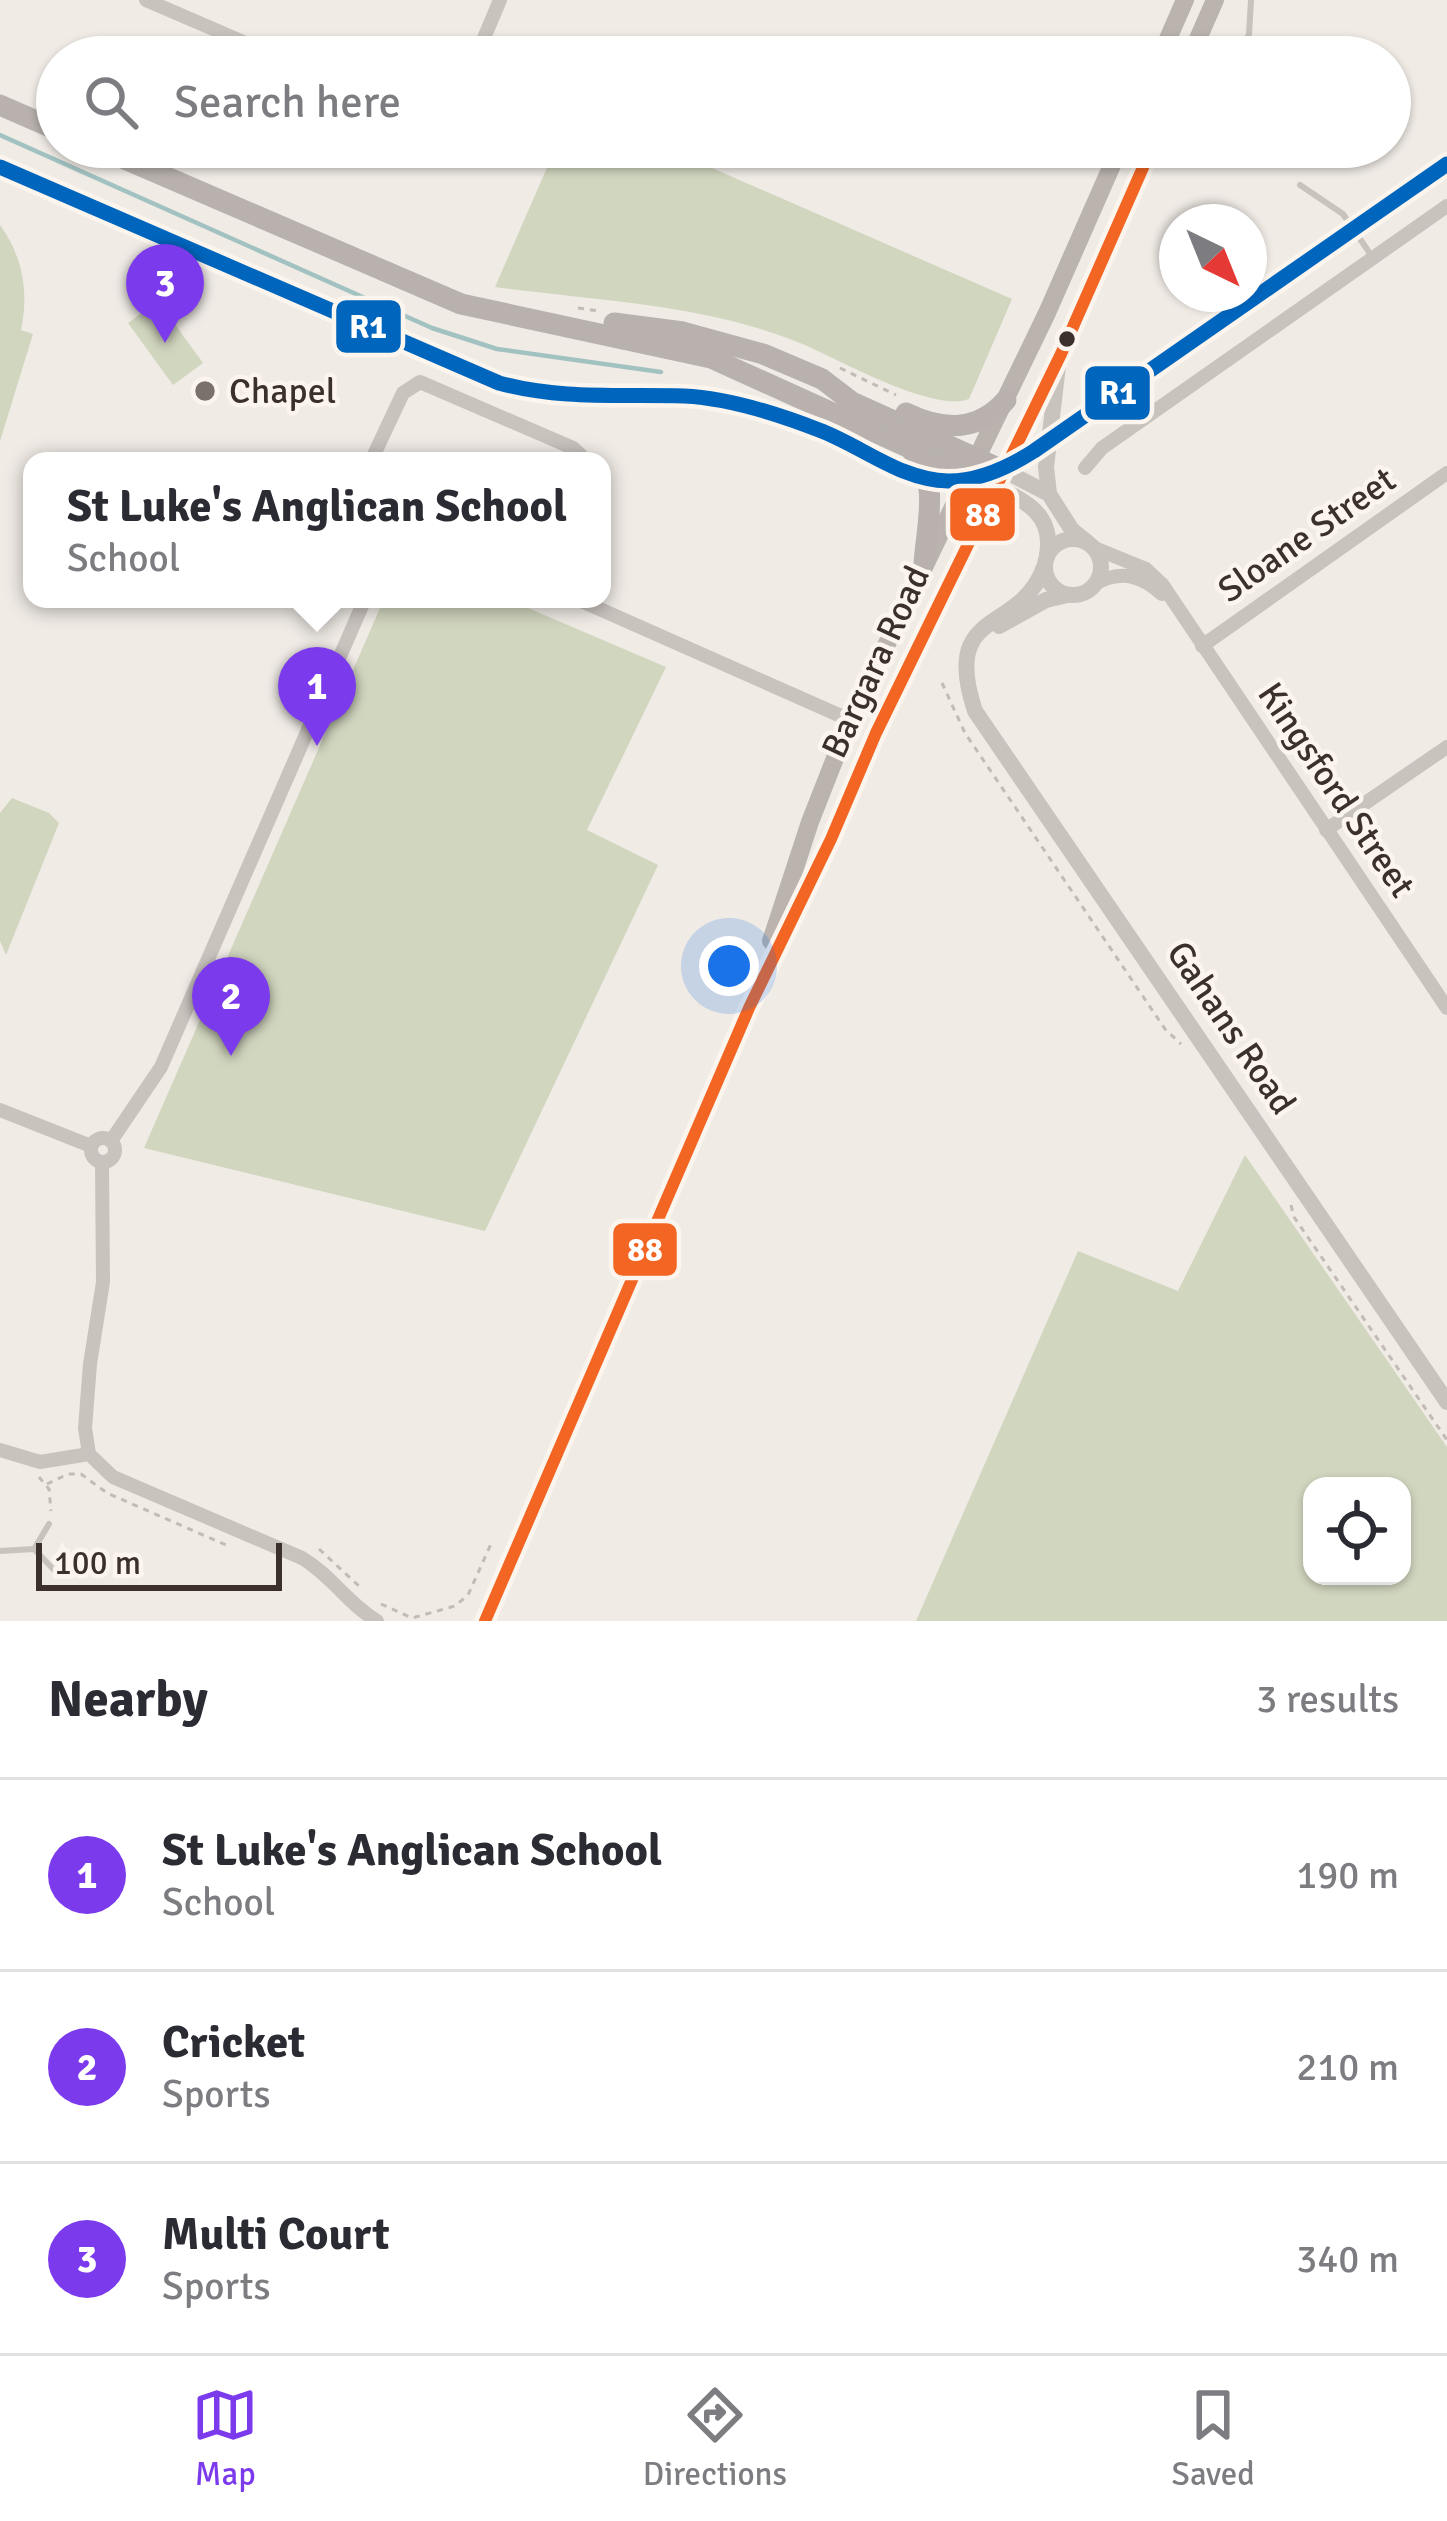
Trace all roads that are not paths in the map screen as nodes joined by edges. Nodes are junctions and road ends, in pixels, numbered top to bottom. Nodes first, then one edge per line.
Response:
1 (146, 0) edge
2 (500, 0) edge
3 (1185, 0) edge
4 (1215, 0) edge
5 (1251, 0) edge
6 (229, 36) edge
7 (485, 36) edge
8 (1169, 36) edge
9 (1199, 36) edge
10 (1248, 36) edge
11 (0, 105) edge
12 (36, 121) edge
13 (145, 168) edge
14 (1111, 168) edge
15 (1143, 168) edge
16 (1300, 185) dead end
17 (1447, 206) edge
18 (1373, 258) junction
19 (542, 322) junction
20 (1061, 354) junction
21 (825, 371) junction
22 (1006, 400) junction
23 (906, 446) junction
24 (375, 452) edge
25 (577, 452) edge
26 (972, 467) junction
27 (1085, 468) dead end
28 (1447, 473) edge
29 (1000, 479) junction
30 (1049, 494) junction
31 (1090, 544) junction
32 (1045, 562) junction
33 (924, 564) junction
34 (1096, 583) junction
35 (1067, 596) junction
36 (1175, 606) junction
37 (361, 608) edge
38 (597, 608) edge
39 (609, 608) edge
40 (625, 621) junction
41 (1202, 646) junction
42 (968, 688) junction
43 (850, 720) junction
44 (876, 733) junction
45 (1447, 747) edge
46 (1326, 830) junction
47 (749, 1008) junction
48 (1447, 1009) edge
49 (0, 1110) edge
50 (111, 1142) junction
51 (91, 1146) junction
52 (102, 1162) junction
53 (1447, 1402) edge
54 (0, 1450) edge
55 (89, 1454) junction
56 (49, 1524) road end
57 (34, 1549) junction
58 (0, 1551) edge
59 (56, 1573) dead end
60 (377, 1621) edge
61 (485, 1621) edge

1 - 6 street
2 - 7 street
3 - 8 main road
4 - 9 main road
5 - 10 lane
11 - 12 main road
13 - 19 main road
14 - 22 main road, Bargara Road
15 - 20 main road, Bargara Road
16 - 18 lane
17 - 18 street
18 - 27 street
19 - 21 main road
19 - 23 main road
20 - 29 main road, Bargara Road
20 - 30 street
21 - 22 main road
21 - 26 main road
22 - 26 main road, Bargara Road
23 - 26 main road
23 - 33 main road
24 - 25 street
26 - 29 main road
26 - 33 main road, Bargara Road
28 - 41 street, Sloane Street
29 - 30 street
29 - 32 street
29 - 44 main road, Bargara Road
30 - 31 street
31 - 32 street
31 - 34 street
31 - 36 street, Kingsford Street
32 - 35 street
32 - 42 street
33 - 43 main road, Bargara Road
34 - 35 street
34 - 36 street, Kingsford Street
35 - 42 street
36 - 41 street, Kingsford Street
37 - 50 street
38 - 40 street
39 - 40 street
40 - 43 street
41 - 46 street, Kingsford Street
42 - 53 street, Gahans Road
43 - 44 main road
43 - 47 main road, Bargara Road
44 - 47 main road, Bargara Road
45 - 46 street
46 - 48 street, Kingsford Street
47 - 61 main road, Bargara Road
49 - 51 street
50 - 51 street
50 - 52 street
51 - 52 street
52 - 55 street
54 - 55 street
55 - 60 street
56 - 57 lane
57 - 58 lane
57 - 59 lane

